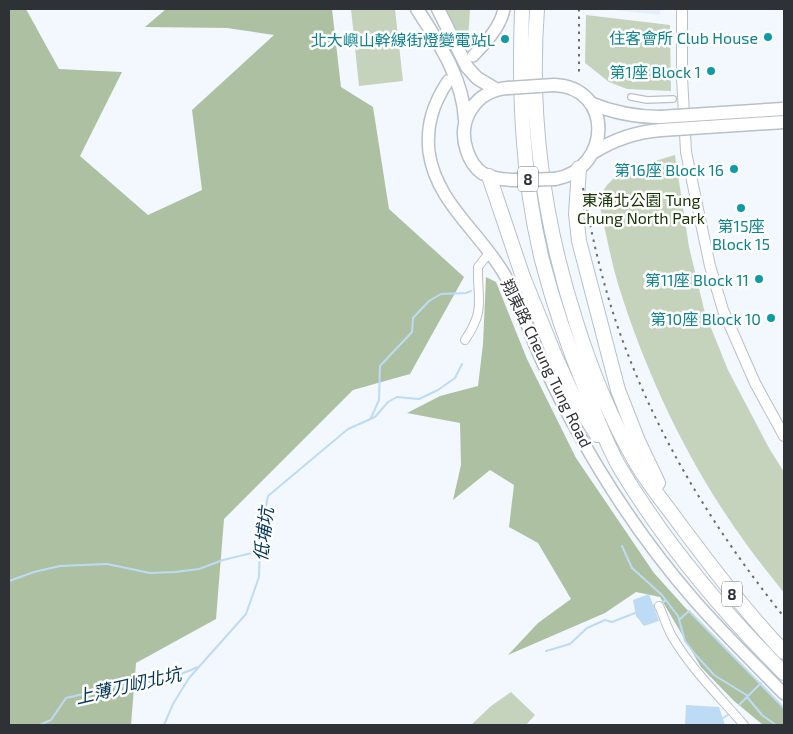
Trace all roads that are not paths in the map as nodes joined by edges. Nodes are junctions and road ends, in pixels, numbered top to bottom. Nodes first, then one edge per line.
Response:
1 (417, 9) edge
2 (438, 9) edge
3 (504, 9) edge
4 (522, 9) edge
5 (538, 9) edge
6 (682, 9) edge
7 (473, 56) dead end
8 (448, 81) dead end
9 (503, 89) junction
10 (631, 97) dead end
11 (673, 99) dead end
12 (590, 103) junction
13 (784, 116) edge
14 (465, 122) junction
15 (661, 123) junction
16 (594, 152) junction
17 (579, 168) junction
18 (489, 176) junction
19 (490, 252) junction
20 (465, 340) dead end
21 (784, 436) edge
22 (620, 466) junction
23 (674, 516) junction
24 (659, 606) dead end
25 (784, 652) edge
26 (784, 673) edge
27 (784, 694) edge
28 (744, 725) edge

1 - 14 main road
2 - 9 main road
3 - 7 main road
4 - 22 highway, 8
5 - 23 highway, 8
6 - 21 street
8 - 19 main road, 翔東路 Cheung Tung Road
9 - 12 main road, bridge
9 - 14 main road
10 - 11 street
12 - 15 main road
12 - 16 main road
13 - 15 main road, bridge
14 - 18 main road
15 - 16 main road
16 - 17 main road
17 - 18 main road, bridge
17 - 23 highway
18 - 22 highway
19 - 20 street
19 - 27 main road, 翔東路 Cheung Tung Road
22 - 26 highway, 8
23 - 25 highway, 8
24 - 28 street

